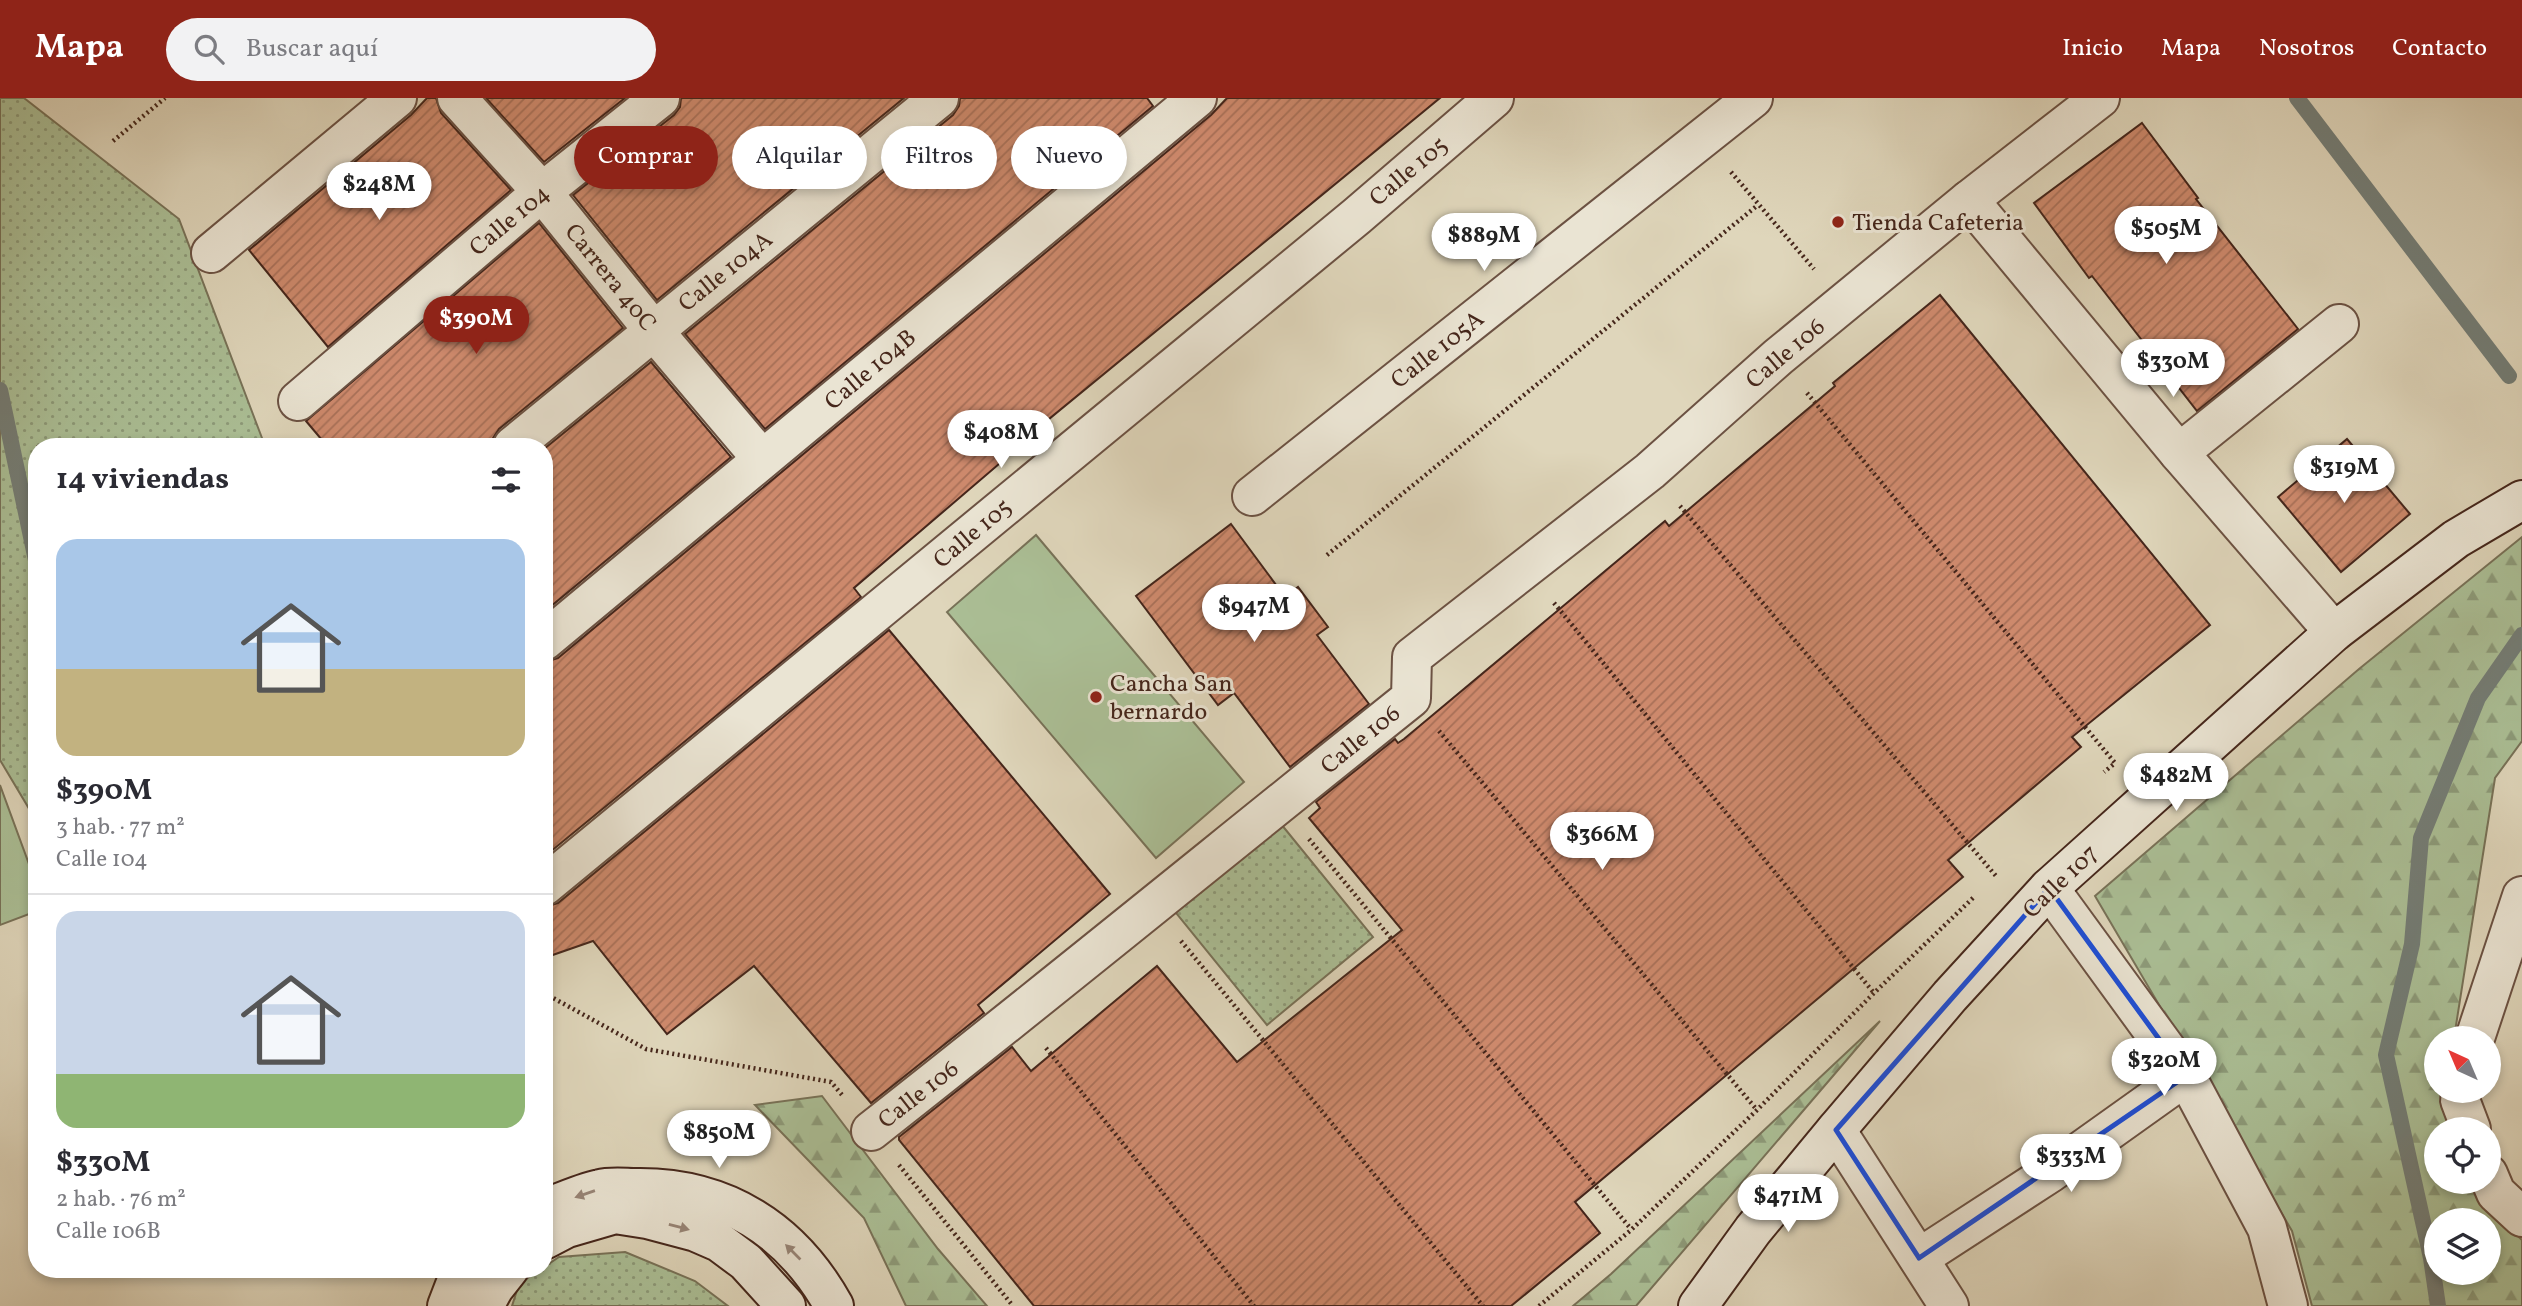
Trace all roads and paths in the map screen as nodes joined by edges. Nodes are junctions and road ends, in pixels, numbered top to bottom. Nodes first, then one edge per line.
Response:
1 (165, 98) edge
2 (397, 98) edge
3 (457, 98) edge
4 (660, 98) edge
5 (939, 98) edge
6 (1197, 98) edge
7 (1494, 98) edge
8 (1753, 98) edge
9 (2100, 98) edge
10 (1703, 137) junction
11 (113, 141) dead end
12 (542, 191) junction
13 (1969, 200) junction
14 (1758, 205) junction
15 (211, 253) dead end
16 (1844, 304) junction
17 (2339, 324) dead end
18 (653, 330) junction
19 (1777, 357) junction
20 (298, 401) dead end
21 (523, 438) edge
22 (2179, 453) junction
23 (762, 459) junction
24 (1650, 471) junction
25 (1252, 496) dead end
26 (2522, 500) edge
27 (1327, 555) dead end
28 (1525, 568) junction
29 (2334, 632) junction
30 (553, 633) edge
31 (1411, 698) junction
32 (2095, 782) dead end
33 (1279, 804) junction
34 (553, 879) edge
35 (1987, 884) dead end
36 (2049, 888) junction
37 (1978, 893) dead end
38 (2522, 896) edge
39 (1151, 905) junction
40 (1874, 993) junction
41 (553, 998) edge
42 (1019, 1015) junction
43 (2479, 1026) edge
44 (2186, 1076) junction
45 (1757, 1110) junction
46 (1836, 1130) junction
47 (871, 1131) junction
48 (2497, 1194) edge
49 (553, 1206) edge
50 (2522, 1217) edge
51 (1631, 1230) junction
52 (553, 1235) edge
53 (1919, 1258) junction
54 (459, 1278) edge
55 (502, 1278) edge
56 (446, 1306) edge
57 (484, 1306) edge
58 (786, 1306) edge
59 (834, 1306) edge
60 (1013, 1306) edge
61 (1254, 1306) edge
62 (1483, 1306) edge
63 (1539, 1306) edge
64 (1698, 1306) edge
65 (1949, 1306) edge
66 (2288, 1306) edge

1 - 11 path
2 - 15 street
3 - 12 street, Carrera 40C
4 - 12 street, Calle 104
5 - 18 street, Calle 104A
6 - 23 street, Calle 104B
7 - 34 street, Calle 105
8 - 10 street, Calle 105A
9 - 13 street, Calle 106
10 - 14 path
10 - 25 street, Calle 105A
12 - 18 street, Carrera 40C
12 - 20 street, Calle 104
13 - 16 street, Calle 106
13 - 22 street
14 - 16 path
14 - 27 path
16 - 19 street, Calle 106
17 - 22 street
18 - 21 street, Calle 104A
18 - 23 street, Carrera 40C
19 - 24 street, Calle 106
19 - 32 path
22 - 29 street
23 - 30 street, Calle 104B
24 - 28 street, Calle 106
24 - 35 path
26 - 29 street, Calle 107
28 - 31 street, Calle 106
28 - 40 path
29 - 36 street, Calle 107
31 - 33 street, Calle 106
31 - 45 path
33 - 39 street, Calle 106
33 - 51 path
36 - 44 street
36 - 46 street, Calle 107
37 - 40 path
38 - 43 street
39 - 42 street, Calle 106
39 - 62 path
40 - 45 path
41 - 47 path, Calle 106
42 - 47 street, Calle 106
42 - 61 path
44 - 53 street
44 - 66 street
45 - 51 path
46 - 53 street
46 - 64 street, Calle 107
47 - 60 path
48 - 50 street
59 -> 49 street
51 - 63 path
52 -> 58 street
53 - 65 street
54 - 56 street
55 - 57 street

